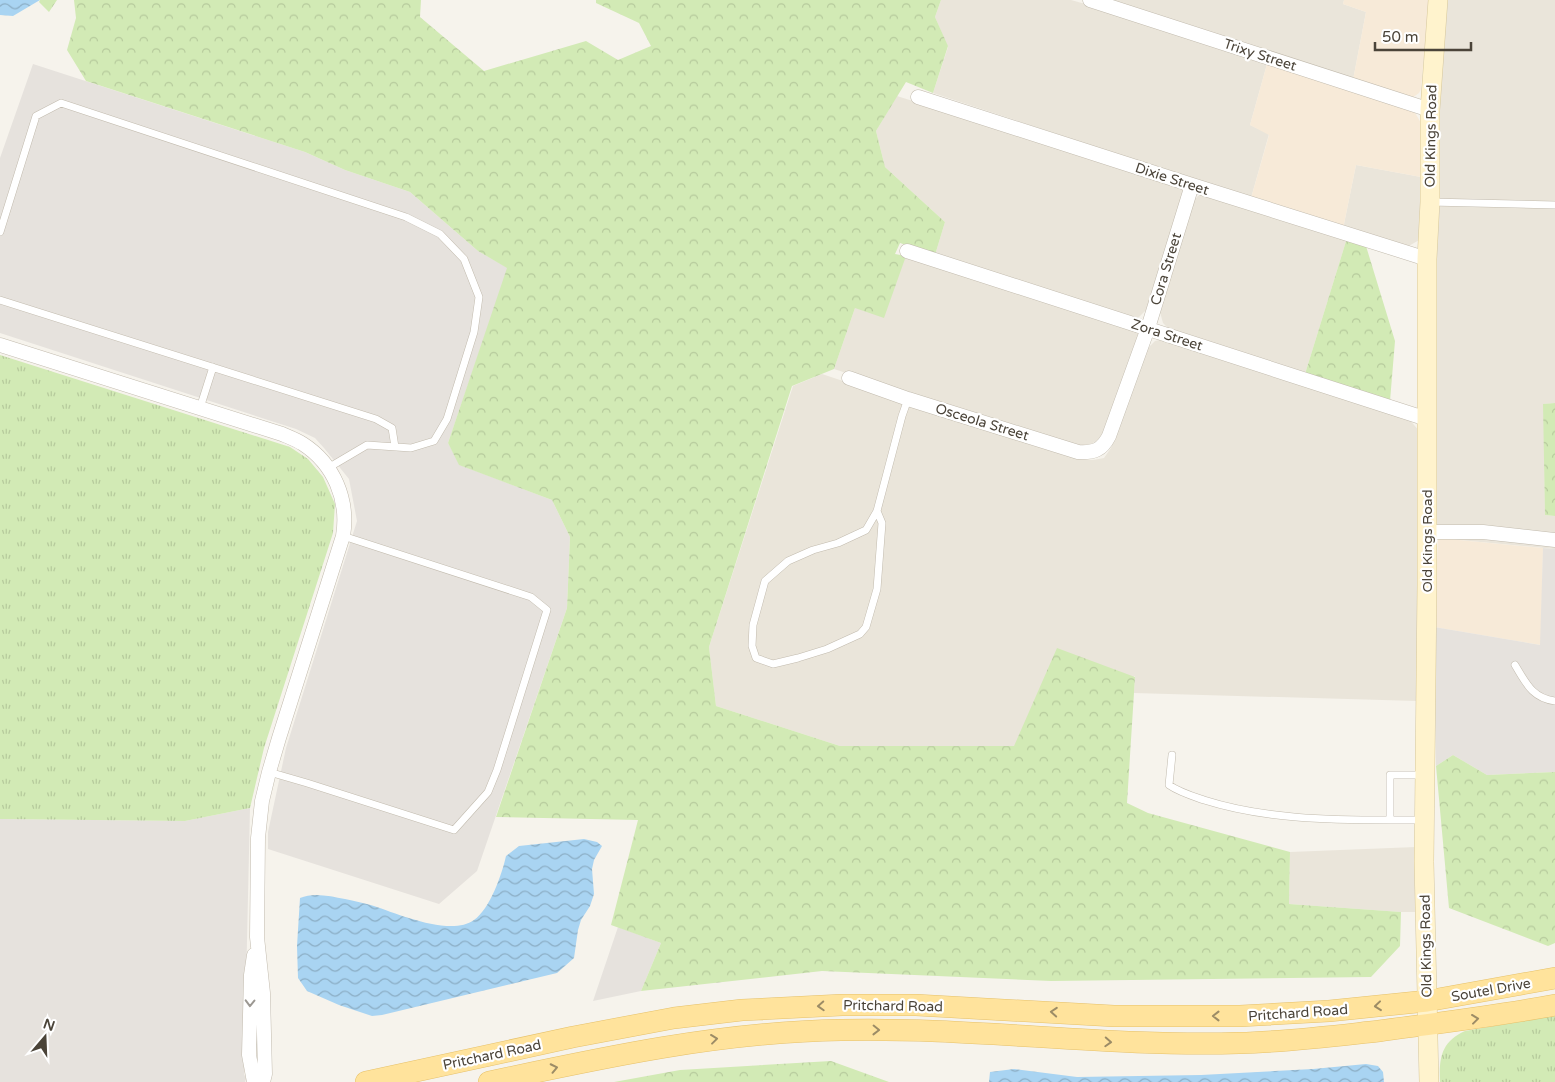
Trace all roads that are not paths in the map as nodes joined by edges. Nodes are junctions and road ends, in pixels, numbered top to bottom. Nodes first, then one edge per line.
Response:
1 (1090, 0) edge
2 (1438, 0) edge
3 (918, 97) dead end
4 (1430, 110) junction
5 (1192, 185) junction
6 (1430, 202) junction
7 (1555, 205) edge
8 (0, 232) edge
9 (907, 250) dead end
10 (1427, 259) junction
11 (0, 300) edge
12 (1148, 328) junction
13 (0, 345) edge
14 (213, 367) junction
15 (849, 378) dead end
16 (908, 400) junction
17 (200, 408) junction
18 (1427, 419) junction
19 (1109, 436) joint
20 (395, 447) junction
21 (328, 468) junction
22 (877, 511) junction
23 (1427, 532) junction
24 (344, 536) junction
25 (1555, 540) edge
26 (1515, 665) dead end
27 (1555, 702) edge
28 (1172, 755) dead end
29 (268, 772) junction
30 (1425, 775) junction
31 (1390, 820) junction
32 (1424, 820) junction
33 (257, 937) junction
34 (1555, 978) edge
35 (1427, 1002) junction
36 (1555, 1005) edge
37 (1427, 1025) junction
38 (254, 1082) edge
39 (263, 1082) edge
40 (366, 1082) edge
41 (489, 1082) edge
42 (1428, 1082) edge

1 - 4 street, Trixy Street
2 - 4 street, Old Kings Road
3 - 5 street, Dixie Street
4 - 6 street, Old Kings Road
5 - 10 street, Dixie Street
5 - 12 street, Cora Street
6 - 7 lane
6 - 10 street, Old Kings Road
8 - 20 lane
9 - 12 street, Zora Street
10 - 18 street, Old Kings Road
11 - 14 lane
12 - 18 street, Zora Street
12 - 19 street, Cora Street
13 - 17 street
14 - 17 lane
14 - 20 lane
15 - 16 street, Osceola Street
16 - 19 street, Osceola Street
16 - 22 lane
17 - 21 street
18 - 23 street, Old Kings Road
20 - 21 lane
21 - 24 street
22 - 22 lane
23 - 25 street
23 - 30 street, Old Kings Road
24 - 29 street
24 - 29 lane
26 - 27 lane
28 - 31 lane
29 - 33 street
30 - 31 lane
30 - 32 street, Old Kings Road
31 - 32 lane
32 - 35 street, Old Kings Road
33 -> 38 street
33 - 39 street
34 - 35 main road, Soutel Drive
35 - 37 street, Old Kings Road
35 -> 40 main road, Pritchard Road
37 -> 36 main road, Soutel Drive
41 -> 37 main road, Pritchard Road
37 - 42 street, Old Kings Road

